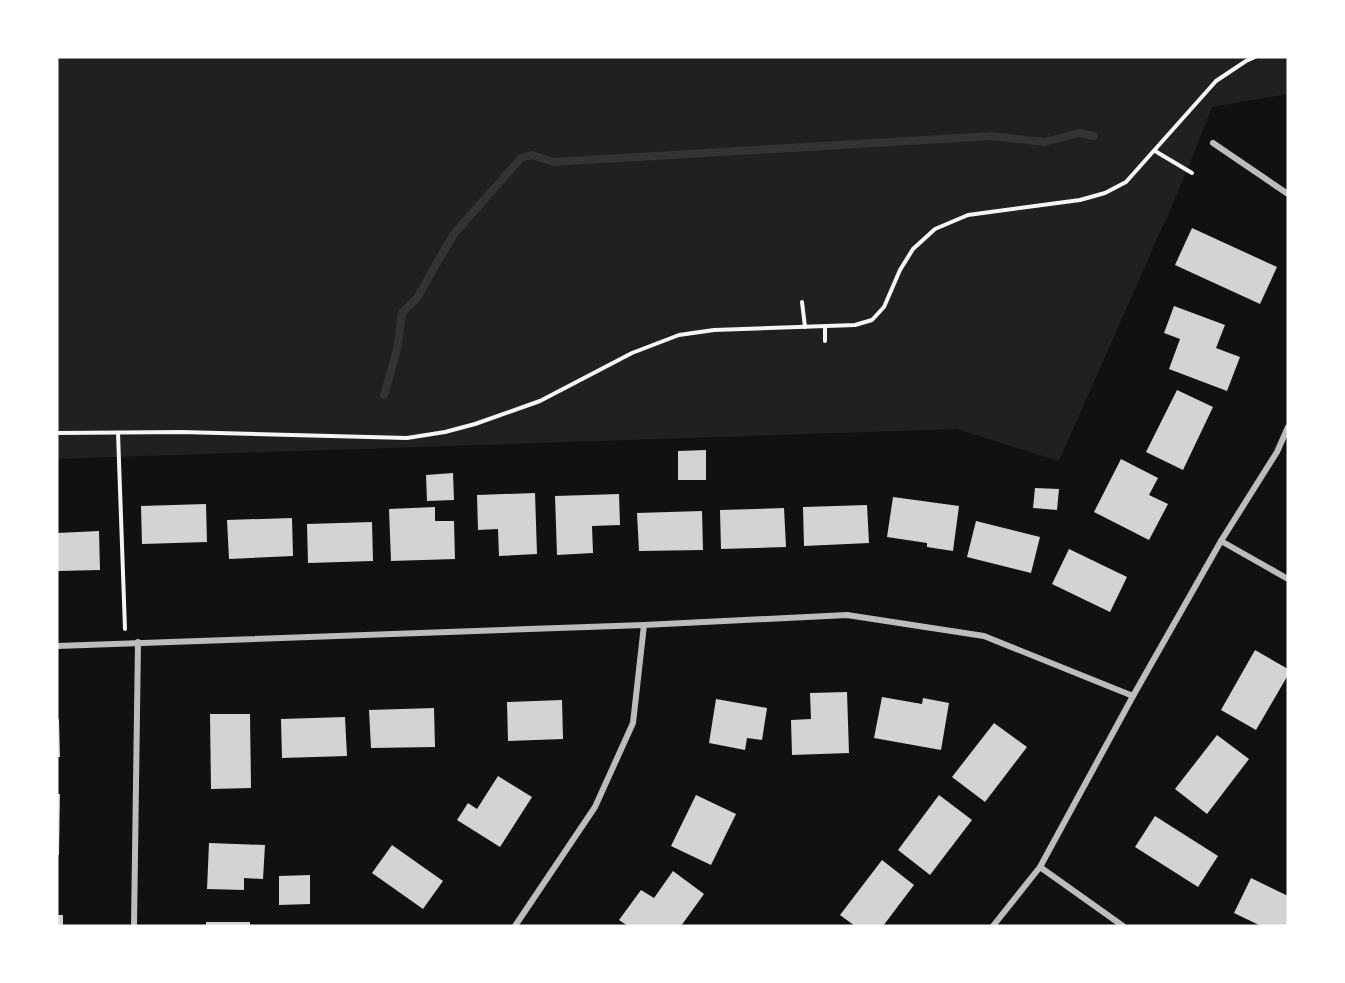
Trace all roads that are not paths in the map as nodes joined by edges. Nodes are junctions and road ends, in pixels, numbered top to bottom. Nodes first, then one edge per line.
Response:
1 (1213, 143) dead end
2 (1288, 194) edge
3 (1288, 427) edge
4 (1221, 541) junction
5 (1288, 579) edge
6 (644, 625) junction
7 (138, 642) junction
8 (57, 646) edge
9 (1133, 696) junction
10 (1041, 867) junction
11 (134, 926) edge
12 (515, 926) edge
13 (993, 926) edge
14 (1123, 926) edge

1 - 2 street
3 - 4 street
4 - 5 street
4 - 9 street
6 - 7 street
6 - 9 street
6 - 12 street
7 - 8 street
7 - 11 street
9 - 10 street
10 - 13 street
10 - 14 street

